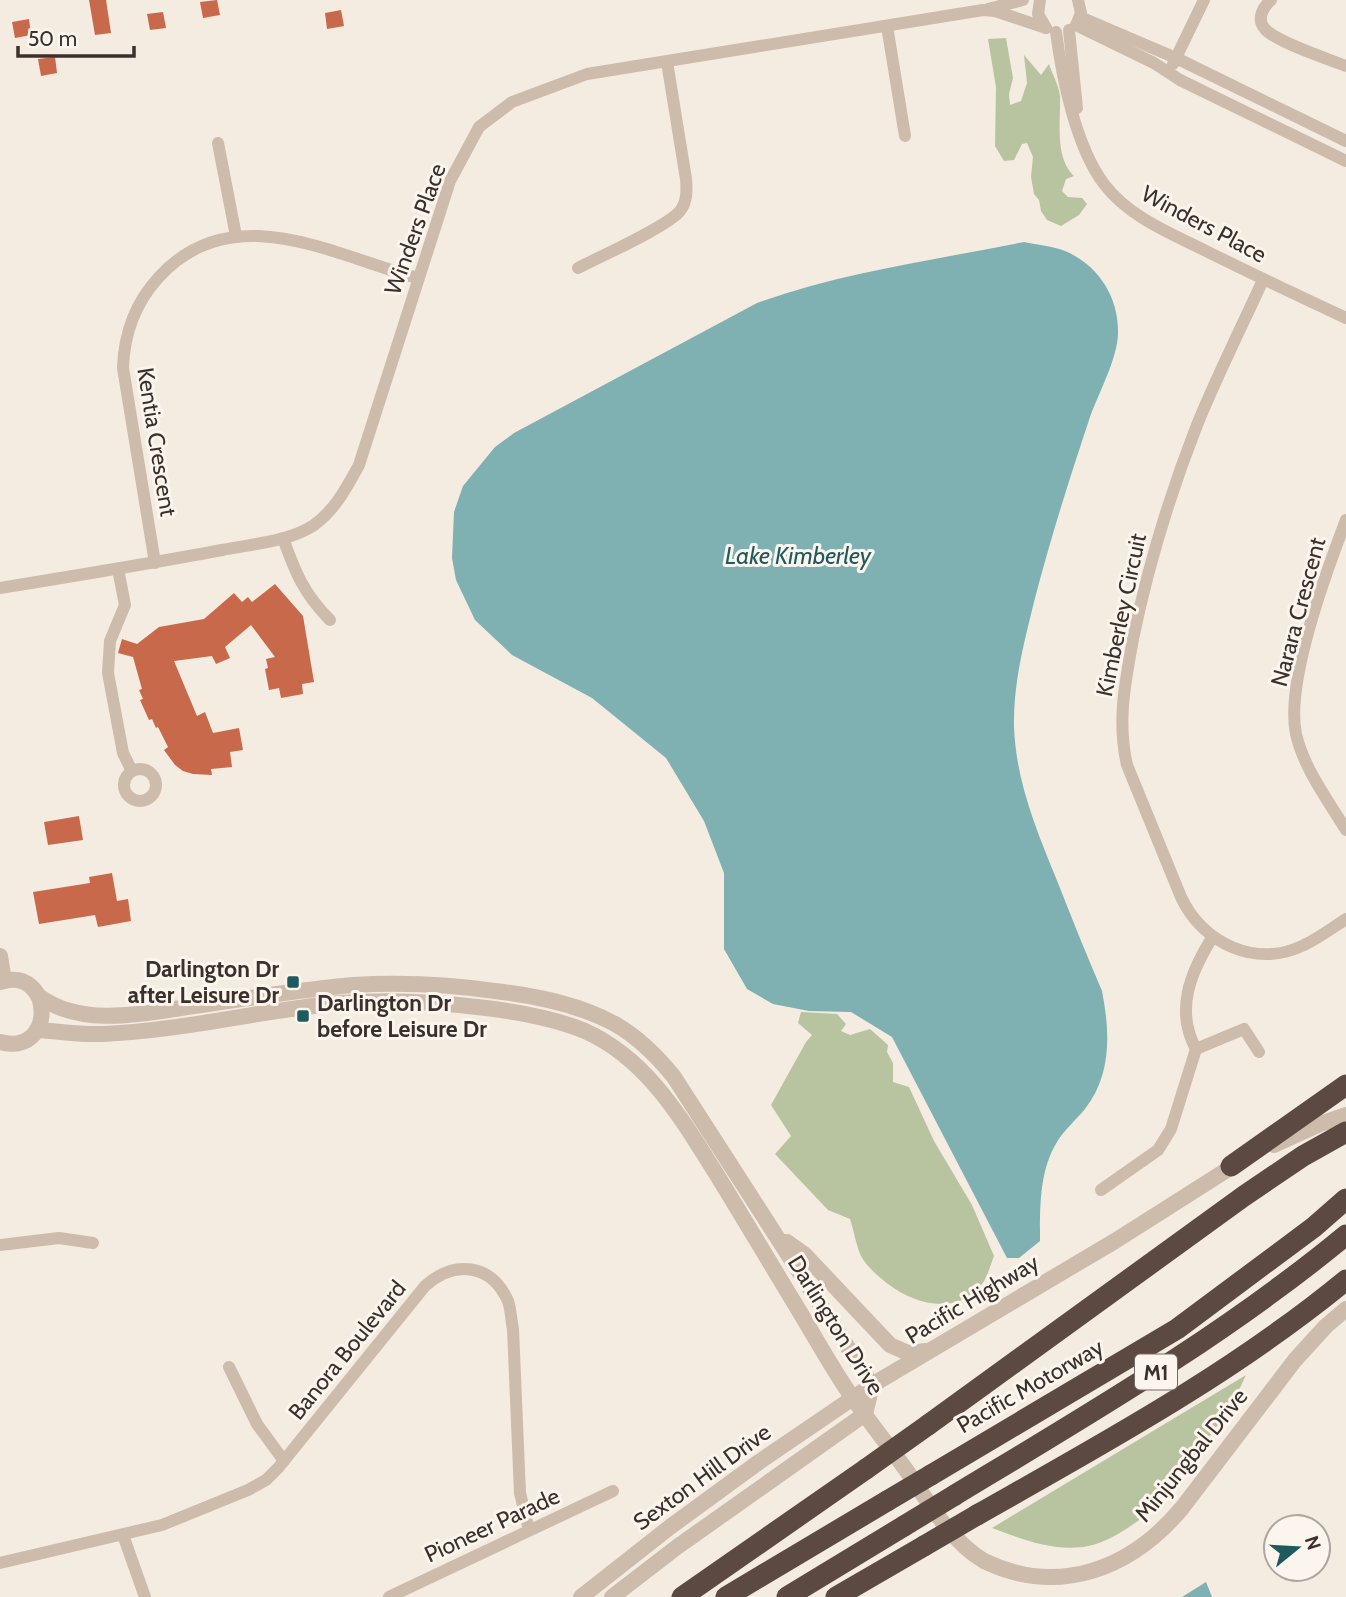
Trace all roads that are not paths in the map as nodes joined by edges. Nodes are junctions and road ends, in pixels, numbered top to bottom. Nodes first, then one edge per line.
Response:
1 (1023, 0) edge
2 (1040, 0) edge
3 (1078, 0) edge
4 (1204, 0) edge
5 (1271, 0) edge
6 (982, 10) junction
7 (887, 26) junction
8 (1066, 26) junction
9 (1177, 58) junction
10 (667, 62) junction
11 (1346, 66) edge
12 (1169, 74) junction
13 (905, 136) dead end
14 (1346, 141) edge
15 (218, 142) dead end
16 (1346, 161) edge
17 (236, 236) junction
18 (578, 268) dead end
19 (418, 278) junction
20 (1263, 280) junction
21 (1346, 318) edge
22 (1346, 520) edge
23 (283, 538) junction
24 (155, 563) junction
25 (118, 569) junction
26 (0, 588) edge
27 (330, 620) dead end
28 (132, 771) dead end
29 (1346, 830) edge
30 (1346, 919) edge
31 (1212, 938) junction
32 (0, 956) edge
33 (2, 981) edge
34 (40, 998) junction
35 (37, 1030) junction
36 (0, 1042) edge
37 (1196, 1049) junction
38 (1259, 1052) dead end
39 (1346, 1085) edge
40 (1346, 1115) edge
41 (1346, 1132) edge
42 (1231, 1166) junction
43 (1101, 1190) dead end
44 (1346, 1199) edge
45 (777, 1234) junction
46 (1346, 1235) edge
47 (93, 1243) dead end
48 (0, 1245) edge
49 (1346, 1280) edge
50 (1346, 1309) edge
51 (936, 1346) junction
52 (229, 1367) dead end
53 (872, 1385) junction
54 (853, 1398) junction
55 (865, 1414) junction
56 (284, 1461) junction
57 (613, 1491) dead end
58 (529, 1530) junction
59 (123, 1535) junction
60 (0, 1563) edge
61 (145, 1597) edge
62 (389, 1597) edge
63 (581, 1597) edge
64 (612, 1597) edge
65 (682, 1597) edge
66 (726, 1597) edge
67 (787, 1597) edge
68 (836, 1597) edge

1 - 6 street, Winders Place
2 - 8 street
3 - 8 street
4 - 9 street
5 - 11 street
6 - 7 street, Winders Place
6 - 8 street, Winders Place
7 - 10 street, Winders Place
7 - 13 street
8 - 9 street
8 - 12 street
8 - 20 street, Winders Place
9 - 12 street
9 - 14 street
10 - 18 street
10 - 19 street, Winders Place
12 - 16 street
15 - 17 street
17 - 19 street, Kentia Crescent
17 - 24 street, Kentia Crescent
19 - 23 street, Winders Place
20 - 21 street, Winders Place
20 - 31 street, Kimberley Circuit
22 - 29 street, Narara Crescent
23 - 24 street, Winders Place
23 - 27 street
24 - 25 street, Winders Place
25 - 26 street, Winders Place
25 - 28 street
30 - 31 street, Kimberley Circuit
31 - 37 street
32 - 33 street
33 - 34 street, Darlington Drive
34 - 35 street
34 - 45 street, Darlington Drive
35 - 36 street
35 - 54 street, Darlington Drive
37 - 38 street
37 - 43 street
39 - 42 highway
40 - 42 street, Pacific Highway
41 - 65 highway, bridge
42 - 51 street, Pacific Highway
44 - 66 highway, Pacific Motorway / M1, bridge
45 - 51 street
45 - 53 street, Darlington Drive
46 - 67 highway, M1, bridge
47 - 48 street
49 - 68 highway, bridge
50 - 55 street, Minjungbal Drive
51 - 53 street, Pacific Highway
52 - 56 street
53 - 54 street, Pacific Highway
53 - 55 street, Darlington Drive
54 - 55 street, Darlington Drive
54 - 63 street, Sexton Hill Drive
55 - 64 street, Sexton Hill Drive
56 - 58 street, Banora Boulevard
56 - 59 street, Banora Boulevard
57 - 58 street, Pioneer Parade
58 - 62 street, Pioneer Parade
59 - 60 street, Banora Boulevard
59 - 61 street

